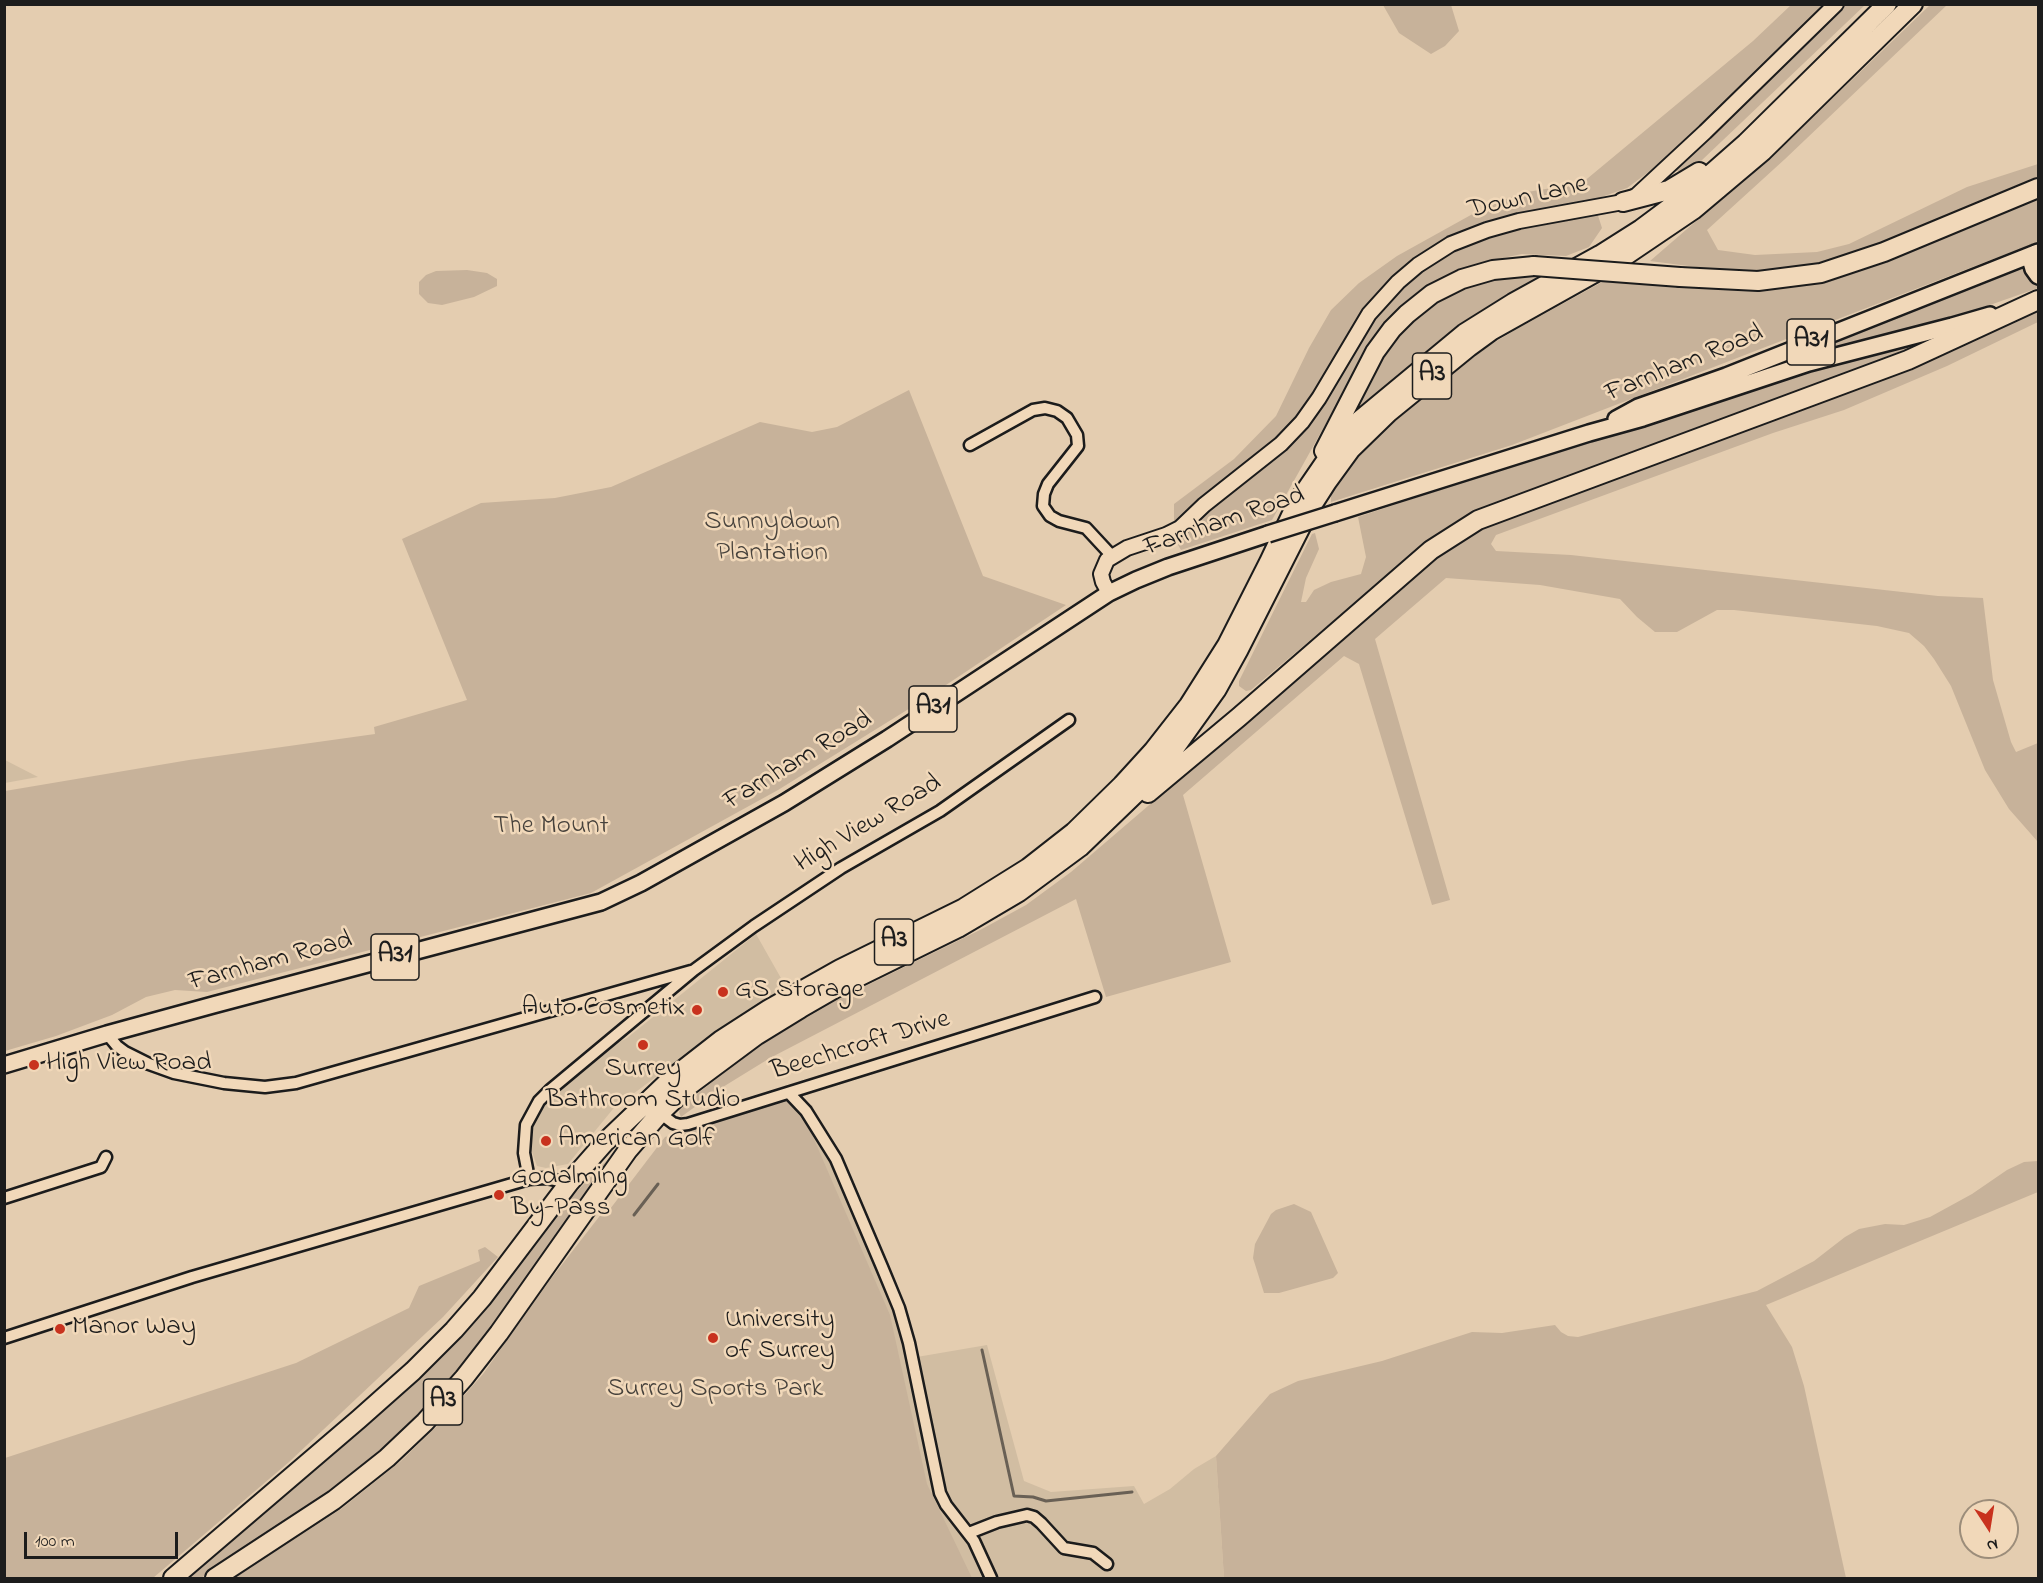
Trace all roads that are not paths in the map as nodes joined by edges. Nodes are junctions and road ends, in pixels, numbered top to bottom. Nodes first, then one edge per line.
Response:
1 (1836, 4) edge
2 (1887, 4) edge
3 (1913, 4) edge
4 (1794, 96) junction
5 (2038, 188) edge
6 (1623, 202) junction
7 (2037, 252) edge
8 (2038, 276) edge
9 (2038, 299) edge
10 (1589, 433) junction
11 (970, 445) dead end
12 (1297, 503) junction
13 (1112, 556) junction
14 (1109, 593) junction
15 (1069, 720) dead end
16 (1096, 832) junction
17 (694, 970) junction
18 (650, 982) junction
19 (1095, 997) dead end
20 (658, 1000) junction
21 (107, 1034) junction
22 (4, 1065) edge
23 (789, 1093) junction
24 (646, 1100) junction
25 (660, 1113) junction
26 (106, 1157) dead end
27 (529, 1179) junction
28 (569, 1183) junction
29 (4, 1198) edge
30 (4, 1338) edge
31 (969, 1533) junction
32 (1107, 1564) dead end
33 (173, 1578) edge
34 (215, 1578) edge
35 (991, 1578) edge

1 - 6 street, Down Lane
2 - 4 highway, A3
3 - 16 highway, A3
4 - 6 highway
4 - 12 highway, A3
5 - 12 highway, A31, bridge
6 - 13 street, Down Lane
7 - 8 main road, A31
7 - 10 main road, Farnham Road / A31
9 - 10 main road, Farnham Road / A31
9 - 16 highway, A3
10 - 14 main road, Farnham Road / A31, bridge
11 - 13 street
12 - 24 highway, A3
13 - 14 street
14 - 21 main road, Farnham Road / A31
15 - 17 street, High View Road
16 - 25 highway, A3
17 - 18 street, High View Road
17 - 20 street, High View Road
18 - 20 street
18 - 21 street, High View Road
19 - 23 street, Beechcroft Drive
20 - 27 street, High View Road
21 - 22 main road, Farnham Road / A31
23 - 25 street, Beechcroft Drive
23 - 31 street
24 - 25 street, Beechcroft Drive
24 - 28 highway, A3
25 - 34 highway, A3
26 - 29 street
27 - 28 street
27 - 30 street
28 - 33 highway, A3
31 - 32 street
31 - 35 street

